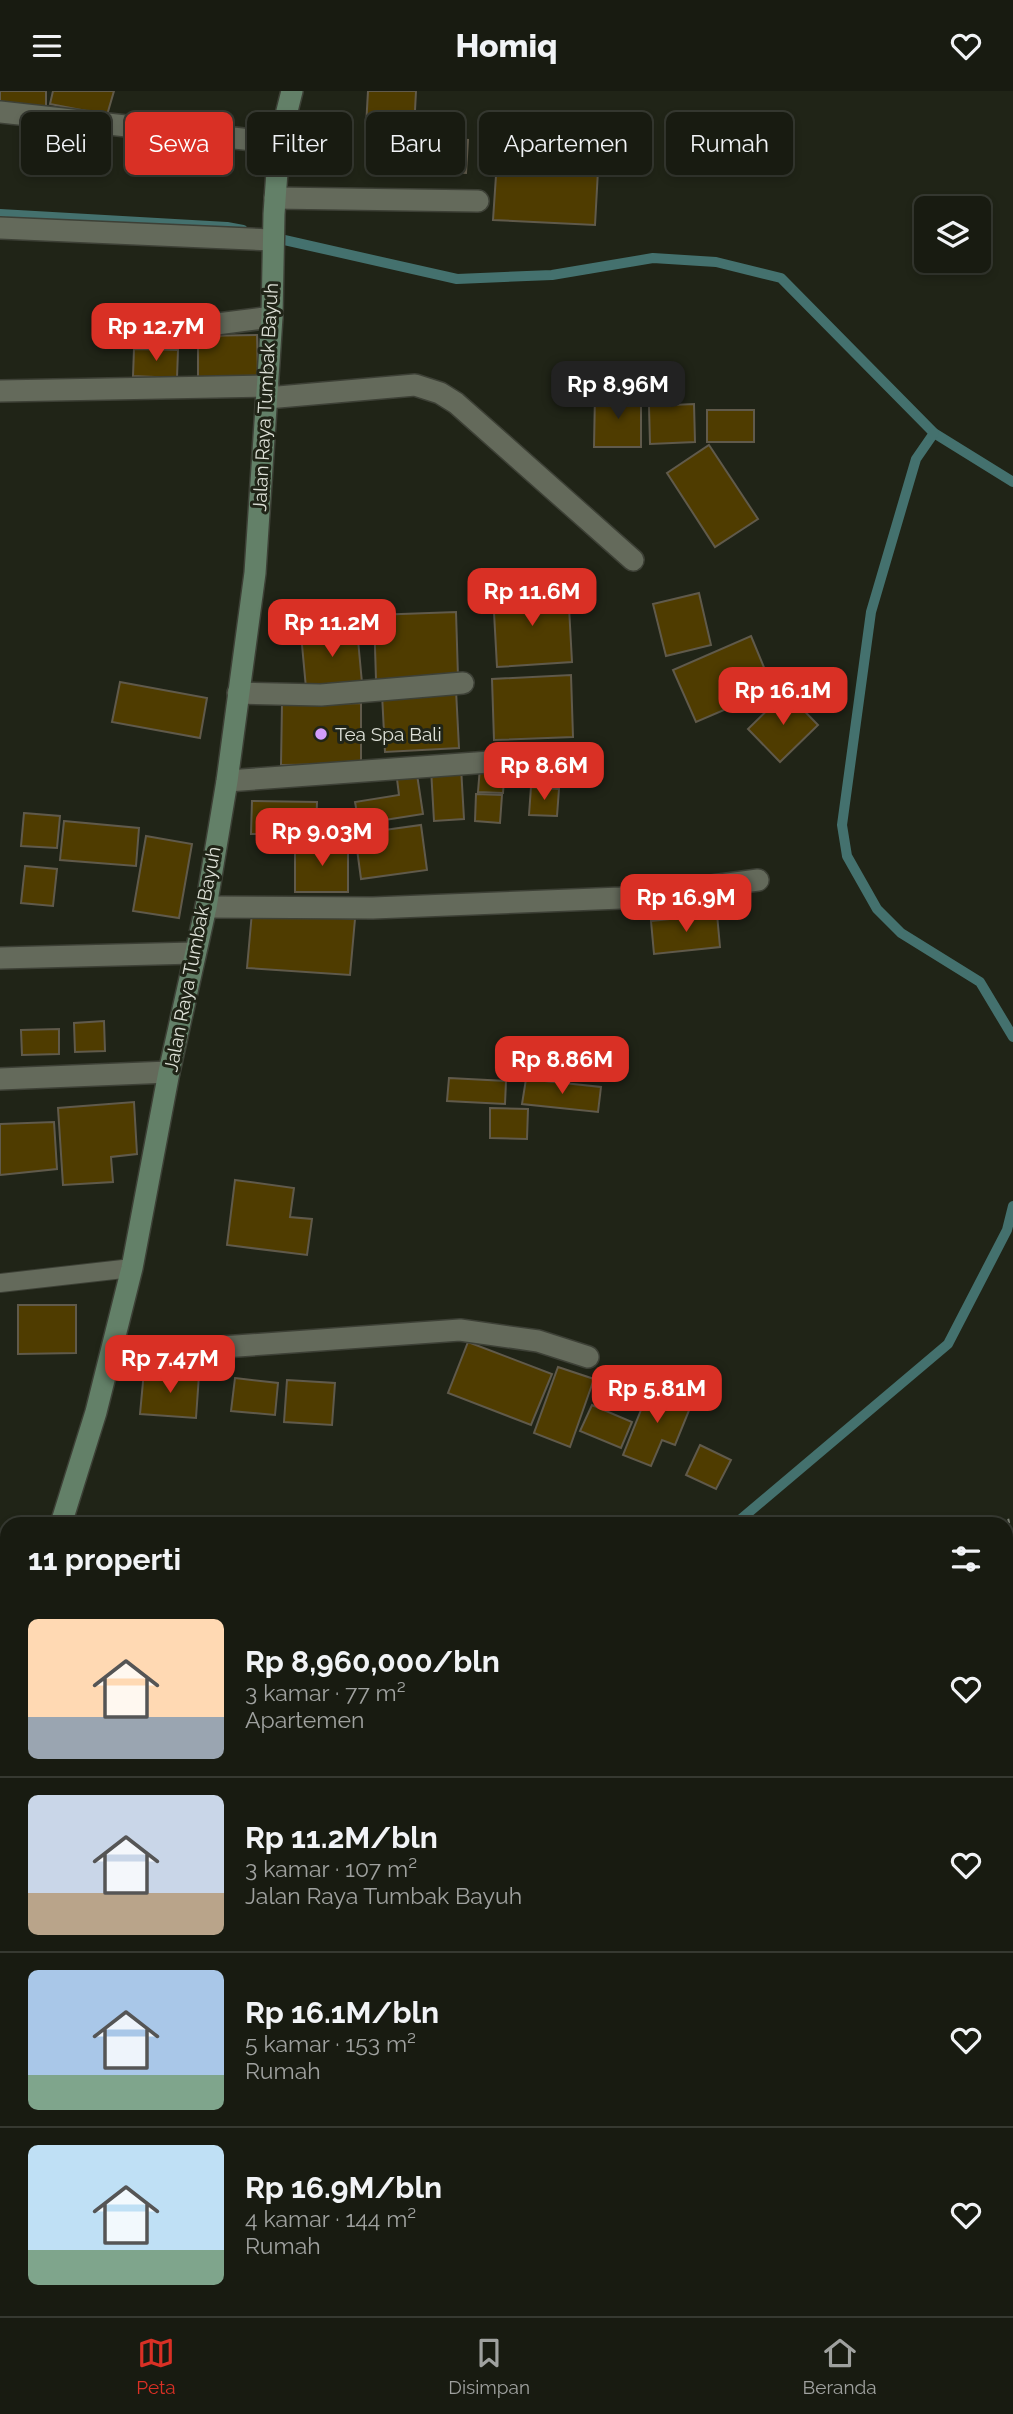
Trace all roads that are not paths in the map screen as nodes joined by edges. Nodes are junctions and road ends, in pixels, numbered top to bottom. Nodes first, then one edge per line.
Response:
1 (292, 91) edge
2 (0, 112) edge
3 (287, 112) edge
4 (247, 139) edge
5 (276, 175) edge
6 (478, 201) dead end
7 (274, 206) junction
8 (0, 228) edge
9 (272, 240) junction
10 (272, 317) junction
11 (154, 332) dead end
12 (0, 391) edge
13 (268, 392) junction
14 (633, 560) dead end
15 (463, 683) dead end
16 (238, 692) junction
17 (545, 758) dead end
18 (226, 781) junction
19 (758, 880) dead end
20 (206, 907) junction
21 (194, 953) junction
22 (0, 957) edge
23 (169, 1072) junction
24 (0, 1079) edge
25 (132, 1268) junction
26 (0, 1283) edge
27 (111, 1356) junction
28 (588, 1357) dead end
29 (63, 1517) edge

1 - 3 street, Jalan Raya Tumbak Bayuh
2 - 4 street
5 - 7 street, Jalan Raya Tumbak Bayuh
6 - 7 street
7 - 9 street, Jalan Raya Tumbak Bayuh
8 - 9 street
9 - 10 street, Jalan Raya Tumbak Bayuh
10 - 11 street
10 - 13 street, Jalan Raya Tumbak Bayuh
12 - 13 street
13 - 14 street
13 - 16 street, Jalan Raya Tumbak Bayuh
15 - 16 street
16 - 18 street, Jalan Raya Tumbak Bayuh
17 - 18 street
18 - 20 street, Jalan Raya Tumbak Bayuh
19 - 20 street
20 - 21 street, Jalan Raya Tumbak Bayuh
21 - 22 street
21 - 23 street, Jalan Raya Tumbak Bayuh
23 - 24 street
23 - 25 street, Jalan Raya Tumbak Bayuh
25 - 26 lane
25 - 27 street, Jalan Raya Tumbak Bayuh
27 - 28 street
27 - 29 street, Jalan Raya Tumbak Bayuh

